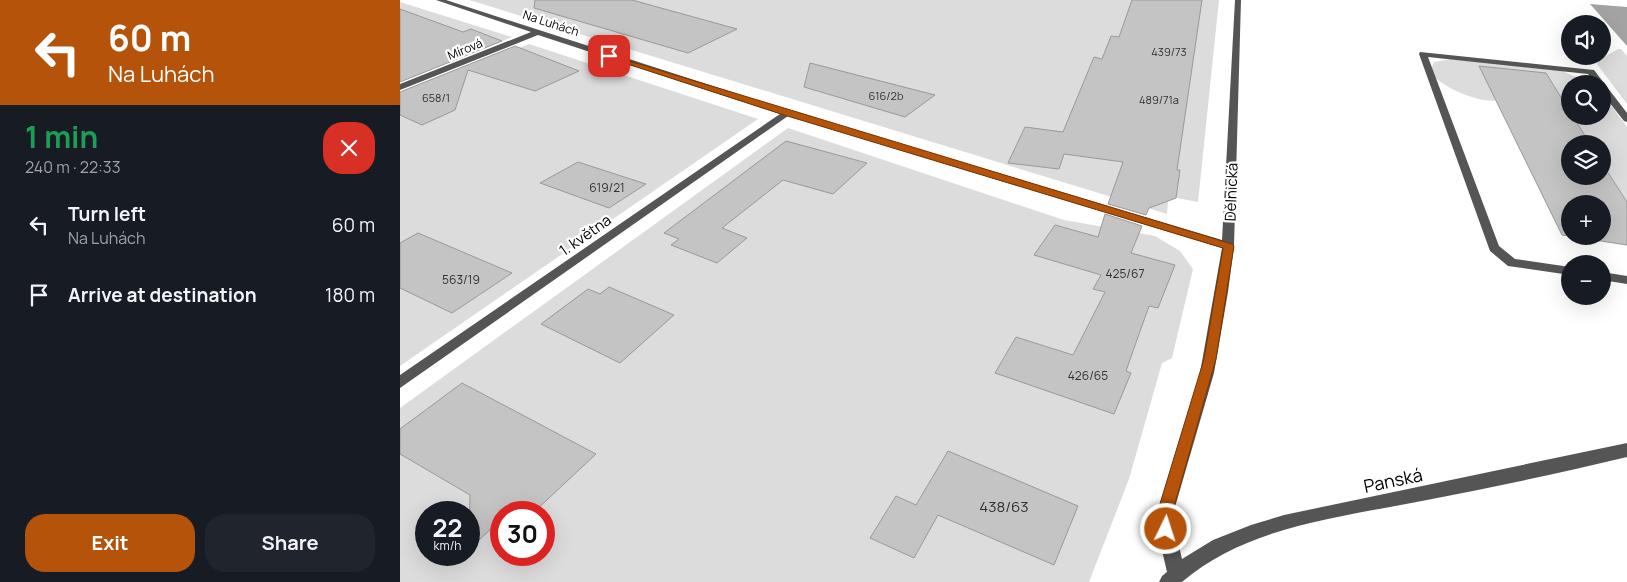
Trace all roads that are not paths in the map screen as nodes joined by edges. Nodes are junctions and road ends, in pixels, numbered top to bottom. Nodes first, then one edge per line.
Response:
1 (439, 0) edge
2 (1238, 0) edge
3 (538, 32) junction
4 (1594, 75) edge
5 (400, 87) edge
6 (1611, 97) edge
7 (787, 113) junction
8 (1627, 119) edge
9 (1228, 246) junction
10 (1561, 270) edge
11 (1611, 277) edge
12 (1627, 280) edge
13 (400, 382) edge
14 (1627, 450) edge
15 (1172, 578) edge

1 - 3 street, Na Luhách
2 - 9 street, Dělnická
3 - 5 street, Mírová
3 - 7 street, Na Luhách
4 - 10 street
6 - 8 street
7 - 9 street, Na Luhách
7 - 13 street, 1. května
9 - 15 street, Dělnická
11 - 12 street
14 - 15 street, Panská

